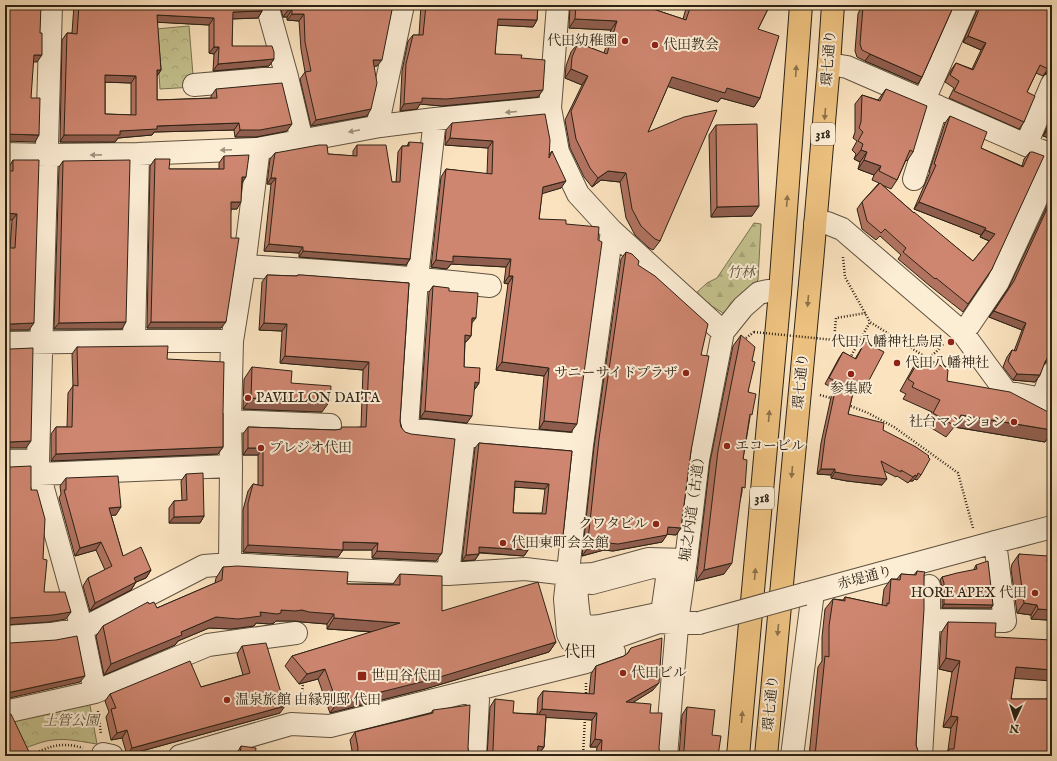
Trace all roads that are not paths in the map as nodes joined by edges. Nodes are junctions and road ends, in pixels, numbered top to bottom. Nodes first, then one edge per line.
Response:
1 (51, 5) edge
2 (267, 5) edge
3 (403, 5) edge
4 (558, 5) edge
5 (801, 5) edge
6 (833, 5) edge
7 (966, 5) edge
8 (829, 64) junction
9 (287, 77) junction
10 (1052, 84) edge
11 (194, 85) dead end
12 (930, 103) junction
13 (550, 108) junction
14 (435, 119) junction
15 (380, 126) junction
16 (302, 141) junction
17 (1026, 145) junction
18 (257, 148) junction
19 (5, 154) edge
20 (138, 154) junction
21 (1052, 154) edge
22 (47, 155) junction
23 (1052, 165) edge
24 (914, 179) dead end
25 (815, 224) junction
26 (612, 230) junction
27 (244, 266) junction
28 (417, 278) junction
29 (490, 286) dead end
30 (780, 292) junction
31 (723, 332) junction
32 (962, 332) junction
33 (134, 341) junction
34 (232, 341) junction
35 (41, 342) junction
36 (5, 343) edge
37 (1052, 373) edge
38 (1047, 400) edge
39 (230, 421) junction
40 (330, 425) dead end
41 (464, 436) junction
42 (582, 445) junction
43 (5, 461) edge
44 (231, 466) junction
45 (38, 467) junction
46 (1052, 527) edge
47 (995, 542) junction
48 (686, 560) junction
49 (230, 564) junction
50 (662, 568) joint
51 (448, 574) junction
52 (559, 578) junction
53 (929, 586) dead end
54 (809, 593) junction
55 (929, 620) junction
56 (677, 623) junction
57 (82, 629) junction
58 (296, 633) dead end
59 (5, 637) edge
60 (652, 637) dead end
61 (564, 667) junction
62 (538, 685) dead end
63 (96, 692) junction
64 (478, 699) junction
65 (5, 712) edge
66 (412, 717) edge
67 (180, 756) edge
68 (475, 756) edge
69 (666, 756) edge
70 (738, 756) edge
71 (766, 756) edge
72 (792, 756) edge
73 (922, 756) edge

1 - 22 street
2 - 9 street
3 - 15 street
4 - 13 street
30 -> 5 main road, 環七通り / 318
6 - 8 main road, 環七通り / 318
7 - 12 street
8 - 12 street
8 -> 25 main road, 環七通り / 318
9 - 11 street
9 - 16 street
10 - 17 street
12 - 17 street
12 - 24 street
13 -> 14 street
13 - 26 street
14 - 15 street
14 - 28 street
15 -> 16 street
16 - 18 street
17 - 21 street
18 -> 20 street
18 - 27 street
19 - 22 street
20 -> 22 street
20 - 33 street
22 - 35 street
23 - 32 street
25 - 32 street
25 -> 71 main road, 環七通り / 318
26 - 31 street
26 - 42 street
27 - 28 street
27 - 34 street
28 - 29 street
28 - 41 street
30 - 31 street, 堀之内道（古道）
70 -> 30 main road, 環七通り / 318
31 - 48 street, 堀之内道（古道）
32 - 38 street
33 - 34 street
33 - 35 street
34 - 39 street
35 - 36 street
35 - 45 street
37 - 38 street
39 - 40 street
39 - 44 street
41 - 42 street
41 - 51 street
42 - 52 street
43 - 45 street
44 - 45 street
44 - 49 street
45 - 57 street
46 - 47 street, 赤堤通り
47 - 54 street, 赤堤通り
47 - 55 street
48 - 52 street
48 - 56 street, 堀之内道（古道）
49 - 51 street
49 - 57 street
50 - 50 street
51 - 52 street
52 - 56 street, 赤堤通り
52 - 61 street
53 - 55 street
54 - 56 street, 赤堤通り, bridge
54 - 72 street
55 - 73 street
56 - 69 street, 堀之内道（古道）
57 - 59 street
57 - 63 street
58 - 63 street
60 - 61 street
61 - 67 street
62 - 64 street
63 - 65 street
64 - 66 street
64 - 68 street

